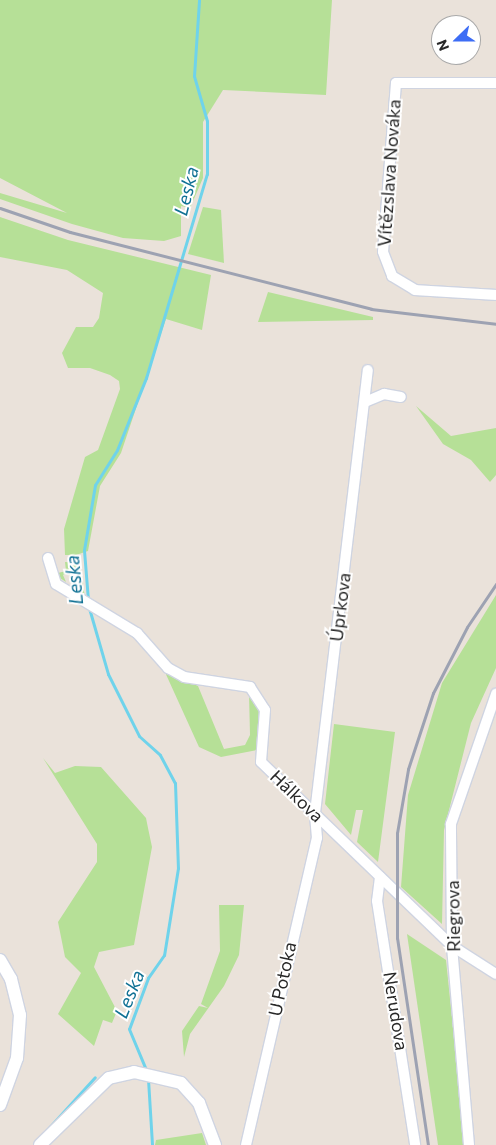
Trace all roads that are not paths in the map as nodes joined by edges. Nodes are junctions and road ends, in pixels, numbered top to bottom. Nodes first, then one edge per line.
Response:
1 (496, 82) edge
2 (496, 295) edge
3 (368, 370) dead end
4 (402, 397) dead end
5 (364, 402) junction
6 (48, 558) dead end
7 (496, 694) edge
8 (316, 813) junction
9 (380, 878) junction
10 (452, 946) junction
11 (0, 960) edge
12 (496, 974) edge
13 (0, 1105) edge
14 (40, 1145) edge
15 (215, 1145) edge
16 (246, 1145) edge
17 (415, 1145) edge
18 (469, 1145) edge

1 - 2 street, Vítězslava Nováka
3 - 5 street, Úprkova
4 - 5 street
5 - 8 street, Úprkova
6 - 8 street, Hálkova
7 - 10 street, Riegrova
8 - 9 street, Hálkova
8 - 16 street, U Potoka
9 - 10 street, Hálkova
9 - 17 street, Nerudova
10 - 12 street, Hálkova
10 - 18 street, Riegrova
11 - 13 street
14 - 15 street

